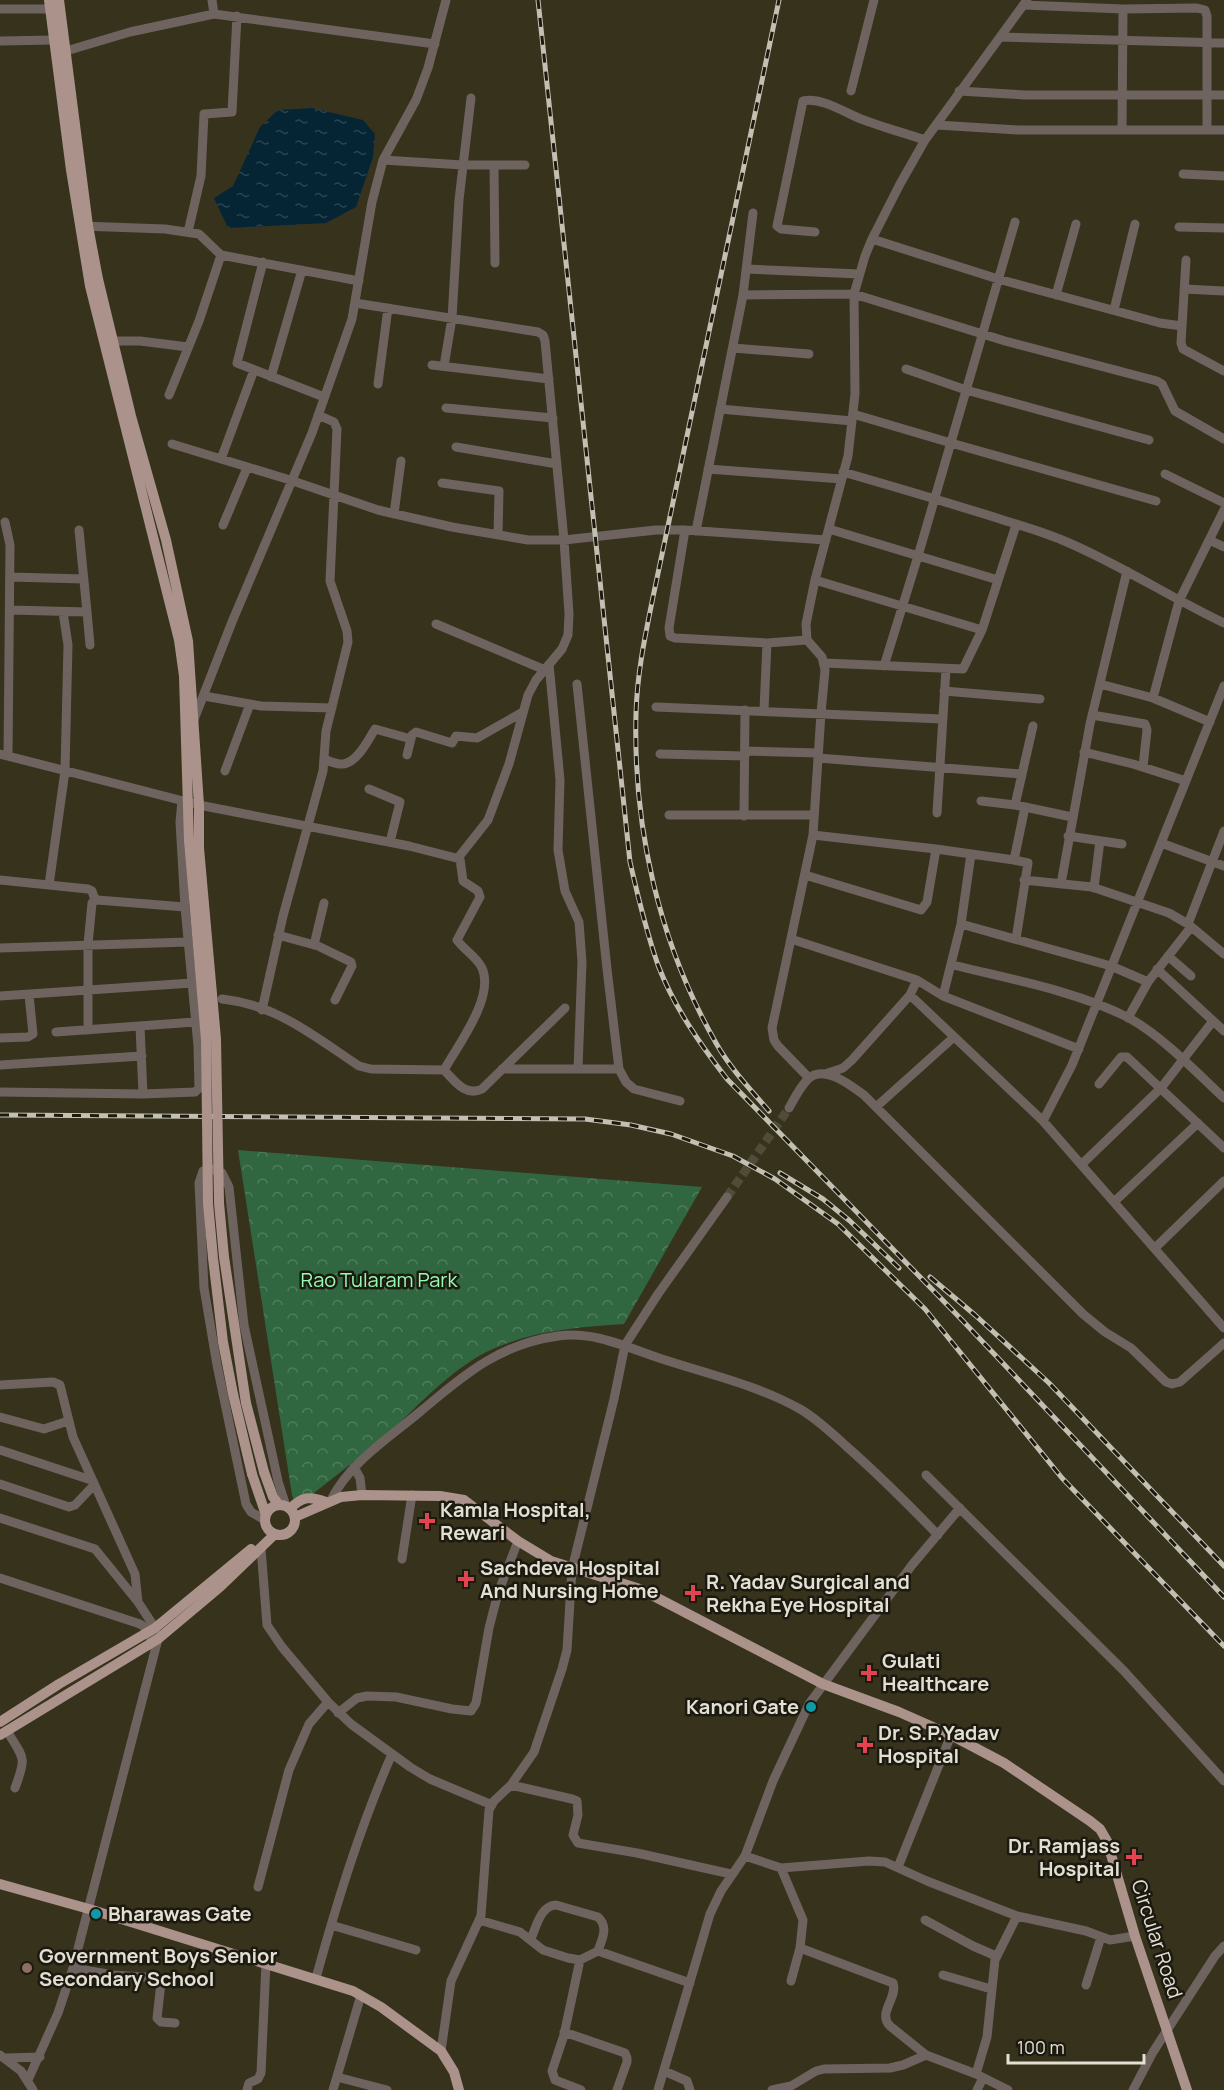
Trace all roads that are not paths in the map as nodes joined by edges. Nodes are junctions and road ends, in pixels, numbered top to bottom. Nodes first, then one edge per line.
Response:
1 (59, 0) edge
2 (212, 0) edge
3 (446, 0) edge
4 (874, 0) edge
5 (1025, 2) edge
6 (50, 4) edge
7 (0, 9) edge
8 (1123, 9) junction
9 (214, 14) junction
10 (237, 16) junction
11 (1000, 37) junction
12 (54, 40) junction
13 (0, 41) edge
14 (1123, 41) junction
15 (1207, 43) junction
16 (1224, 43) edge
17 (435, 44) junction
18 (66, 51) junction
19 (851, 91) dead end
20 (959, 91) junction
21 (1208, 95) junction
22 (1122, 96) junction
23 (1224, 96) edge
24 (471, 98) dead end
25 (937, 125) junction
26 (1122, 129) junction
27 (1207, 130) junction
28 (1224, 130) edge
29 (925, 140) junction
30 (383, 160) junction
31 (463, 165) junction
32 (494, 165) junction
33 (525, 165) dead end
34 (1183, 174) dead end
35 (1224, 176) edge
36 (753, 213) dead end
37 (1015, 222) dead end
38 (1076, 224) dead end
39 (1135, 225) dead end
40 (84, 226) junction
41 (1179, 227) dead end
42 (1224, 228) edge
43 (188, 232) junction
44 (815, 232) dead end
45 (872, 239) junction
46 (222, 255) junction
47 (1186, 260) dead end
48 (263, 262) junction
49 (495, 263) dead end
50 (747, 269) junction
51 (302, 270) junction
52 (859, 274) junction
53 (998, 279) junction
54 (359, 281) junction
55 (1184, 289) junction
56 (1224, 291) edge
57 (854, 294) junction
58 (743, 295) junction
59 (1056, 295) junction
60 (355, 303) junction
61 (388, 308) junction
62 (1114, 310) junction
63 (452, 318) junction
64 (1182, 326) junction
65 (982, 334) junction
66 (113, 341) junction
67 (188, 347) junction
68 (733, 348) junction
69 (809, 354) dead end
70 (432, 365) dead end
71 (444, 366) junction
72 (906, 369) dead end
73 (254, 370) junction
74 (1224, 371) edge
75 (272, 377) junction
76 (549, 379) junction
77 (378, 384) dead end
78 (966, 390) junction
79 (169, 395) dead end
80 (324, 396) junction
81 (446, 408) dead end
82 (720, 409) junction
83 (318, 415) junction
84 (852, 417) junction
85 (553, 418) junction
86 (1224, 439) edge
87 (1149, 440) dead end
88 (951, 443) junction
89 (172, 444) dead end
90 (456, 447) dead end
91 (221, 459) junction
92 (401, 461) dead end
93 (557, 464) junction
94 (247, 468) junction
95 (708, 469) junction
96 (1165, 474) dead end
97 (843, 476) junction
98 (290, 480) junction
99 (442, 483) dead end
100 (333, 495) junction
101 (935, 499) junction
102 (1156, 501) dead end
103 (1224, 503) edge
104 (1224, 510) edge
105 (394, 514) junction
106 (5, 522) dead end
107 (223, 525) dead end
108 (1016, 525) junction
109 (829, 529) junction
110 (79, 530) dead end
111 (685, 530) junction
112 (696, 531) junction
113 (498, 535) junction
114 (564, 540) junction
115 (826, 540) junction
116 (1209, 540) junction
117 (1224, 547) edge
118 (918, 556) junction
119 (1127, 571) junction
120 (10, 577) junction
121 (84, 579) junction
122 (815, 580) junction
123 (998, 580) junction
124 (1179, 601) junction
125 (903, 606) junction
126 (10, 610) junction
127 (63, 612) junction
128 (87, 612) junction
129 (1224, 623) edge
130 (436, 624) dead end
131 (982, 630) junction
132 (807, 640) junction
133 (767, 643) junction
134 (90, 645) dead end
135 (824, 663) junction
136 (884, 666) junction
137 (547, 667) junction
138 (946, 669) junction
139 (578, 684) dead end
140 (1100, 684) junction
141 (1224, 686) edge
142 (944, 691) junction
143 (204, 696) junction
144 (1153, 698) junction
145 (1040, 699) dead end
146 (250, 704) junction
147 (656, 707) dead end
148 (332, 708) junction
149 (745, 710) junction
150 (764, 710) junction
151 (523, 712) junction
152 (821, 713) junction
153 (1092, 715) junction
154 (942, 719) junction
155 (194, 721) junction
156 (1210, 722) junction
157 (1033, 726) dead end
158 (411, 739) junction
159 (186, 740) junction
160 (1084, 752) junction
161 (660, 754) dead end
162 (745, 754) junction
163 (4, 755) edge
164 (407, 755) dead end
165 (818, 756) junction
166 (324, 759) junction
167 (940, 767) junction
168 (1143, 767) junction
169 (65, 771) junction
170 (225, 771) dead end
171 (1022, 774) junction
172 (1186, 781) junction
173 (369, 789) dead end
174 (981, 801) dead end
175 (190, 803) junction
176 (1020, 806) junction
177 (937, 813) dead end
178 (669, 815) dead end
179 (814, 815) junction
180 (744, 816) junction
181 (1072, 817) junction
182 (308, 825) junction
183 (1224, 831) edge
184 (813, 835) junction
185 (1068, 836) junction
186 (1100, 841) junction
187 (390, 842) junction
188 (1161, 843) junction
189 (1122, 844) dead end
190 (936, 849) junction
191 (971, 854) junction
192 (458, 858) junction
193 (1014, 860) junction
194 (1212, 861) junction
195 (1224, 866) edge
196 (805, 875) junction
197 (0, 880) edge
198 (1024, 880) junction
199 (1061, 884) junction
200 (49, 885) junction
201 (1094, 888) junction
202 (96, 899) junction
203 (1137, 902) junction
204 (324, 903) dead end
205 (185, 907) junction
206 (961, 924) junction
207 (1189, 926) junction
208 (278, 935) junction
209 (791, 939) junction
210 (1016, 939) junction
211 (188, 942) junction
212 (88, 944) junction
213 (314, 945) junction
214 (0, 948) edge
215 (1224, 954) edge
216 (1168, 956) junction
217 (952, 965) junction
218 (1111, 966) junction
219 (1157, 969) junction
220 (1191, 976) dead end
221 (917, 980) junction
222 (1148, 982) junction
223 (192, 983) junction
224 (87, 991) junction
225 (29, 994) junction
226 (910, 995) junction
227 (0, 996) edge
228 (944, 996) junction
229 (222, 999) dead end
230 (335, 1000) dead end
231 (1097, 1004) junction
232 (566, 1008) dead end
233 (262, 1010) junction
234 (1128, 1018) junction
235 (195, 1022) junction
236 (1213, 1022) junction
237 (140, 1026) junction
238 (88, 1030) junction
239 (1224, 1031) edge
240 (56, 1032) dead end
241 (954, 1037) junction
242 (0, 1038) edge
243 (1079, 1049) junction
244 (142, 1056) junction
245 (1183, 1060) junction
246 (0, 1065) edge
247 (502, 1069) junction
248 (578, 1069) junction
249 (619, 1069) junction
250 (444, 1070) junction
251 (825, 1074) junction
252 (809, 1078) junction
253 (1224, 1083) edge
254 (1099, 1084) dead end
255 (1161, 1088) junction
256 (0, 1092) edge
257 (143, 1094) junction
258 (1221, 1095) edge
259 (680, 1101) dead end
260 (789, 1107) tunnel mouth
261 (876, 1107) junction
262 (1043, 1121) junction
263 (1198, 1124) junction
264 (1224, 1148) edge
265 (1082, 1164) junction
266 (1220, 1185) edge
267 (1224, 1196) edge
268 (726, 1197) tunnel mouth
269 (1115, 1201) junction
270 (1155, 1248) junction
271 (1224, 1328) edge
272 (1224, 1343) edge
273 (625, 1345) junction
274 (0, 1385) edge
275 (0, 1416) edge
276 (69, 1421) junction
277 (0, 1450) edge
278 (354, 1467) junction
279 (926, 1475) dead end
280 (92, 1482) junction
281 (0, 1484) edge
282 (362, 1495) junction
283 (412, 1495) junction
284 (328, 1501) junction
285 (960, 1508) junction
286 (288, 1509) junction
287 (0, 1518) edge
288 (269, 1525) junction
289 (938, 1535) junction
290 (518, 1541) junction
291 (261, 1548) junction
292 (402, 1559) dead end
293 (572, 1569) junction
294 (0, 1578) edge
295 (138, 1602) junction
296 (153, 1635) junction
297 (823, 1684) junction
298 (327, 1702) junction
299 (338, 1713) junction
300 (2, 1729) edge
301 (951, 1735) junction
302 (392, 1754) junction
303 (1224, 1781) edge
304 (511, 1785) junction
305 (15, 1788) dead end
306 (492, 1804) junction
307 (745, 1857) junction
308 (898, 1867) junction
309 (781, 1868) junction
310 (731, 1874) junction
311 (0, 1884) edge
312 (258, 1887) dead end
313 (89, 1909) junction
314 (1017, 1916) junction
315 (479, 1920) junction
316 (925, 1920) dead end
317 (331, 1924) junction
318 (1135, 1936) junction
319 (1101, 1937) junction
320 (531, 1940) junction
321 (1224, 1946) edge
322 (800, 1948) junction
323 (416, 1950) dead end
324 (598, 1951) junction
325 (996, 1956) junction
326 (580, 1960) junction
327 (266, 1963) junction
328 (73, 1968) junction
329 (943, 1975) dead end
330 (316, 1978) junction
331 (791, 1981) dead end
332 (690, 1983) junction
333 (1086, 1985) dead end
334 (991, 1989) junction
335 (362, 1995) junction
336 (175, 2023) dead end
337 (1168, 2030) junction
338 (564, 2032) junction
339 (441, 2051) junction
340 (926, 2055) junction
341 (3, 2057) edge
342 (40, 2057) junction
343 (664, 2071) junction
344 (979, 2076) junction
345 (337, 2077) junction
346 (28, 2080) junction
347 (791, 2088) edge
348 (33, 2090) edge
349 (247, 2090) edge
350 (333, 2090) edge
351 (387, 2090) edge
352 (459, 2090) edge
353 (581, 2090) edge
354 (617, 2090) edge
355 (658, 2090) edge
356 (690, 2090) edge
357 (772, 2090) edge
358 (976, 2090) edge
359 (1008, 2090) edge
360 (1133, 2090) edge
361 (1187, 2090) edge

1 - 18 main road
2 - 9 street
3 - 17 street
4 - 19 street
5 - 8 street
5 - 11 street
6 - 7 street
6 - 12 main road
8 - 14 street
8 - 15 street
9 - 10 street
9 - 18 street
10 - 17 street
10 - 43 street
11 - 14 street
11 - 20 street
12 - 13 street
12 - 40 main road
14 - 15 street
14 - 22 street
15 - 16 street
15 - 21 street
17 - 30 street
18 - 40 main road
20 - 22 street
20 - 25 street
21 - 22 street
21 - 23 street
21 - 27 street
22 - 26 street
24 - 31 street
25 - 26 street
25 - 29 street
26 - 27 street
27 - 28 street
29 - 44 street
29 - 45 street
30 - 31 street
30 - 54 street
31 - 32 street
31 - 63 street
32 - 33 street
32 - 49 street
34 - 35 street
36 - 50 street
37 - 53 street
38 - 59 street
39 - 62 street
40 - 43 street
40 - 66 main road
40 - 159 main road
41 - 42 street
43 - 46 street
45 - 52 street
45 - 53 street
46 - 48 street
46 - 67 street
47 - 55 street
48 - 51 street
48 - 73 street
50 - 52 street
50 - 58 street
51 - 54 street
51 - 75 street
52 - 57 street
53 - 59 street
53 - 65 street
54 - 60 street
55 - 56 street
55 - 64 street
57 - 58 street
57 - 65 street
57 - 84 street
58 - 68 street
59 - 62 street
60 - 61 street
60 - 80 street
61 - 63 street
61 - 77 street
62 - 64 street
63 - 71 street
63 - 76 street
64 - 74 street
65 - 78 street
65 - 86 street
66 - 67 street
66 - 155 main road
67 - 79 street
68 - 69 street
68 - 82 street
70 - 71 street
71 - 76 street
72 - 78 street
73 - 75 street
73 - 91 street
75 - 80 street
76 - 85 street
78 - 87 street
78 - 88 street
80 - 83 street
81 - 85 street
82 - 84 street
82 - 95 street
83 - 98 street
83 - 100 street
84 - 88 street
84 - 97 street
85 - 93 street
88 - 101 street
88 - 102 street
89 - 91 street
90 - 93 street
91 - 94 street
92 - 105 street
93 - 114 street
94 - 98 street
94 - 107 street
95 - 97 street
95 - 112 street
96 - 103 street
97 - 101 street
97 - 109 street
98 - 100 street
98 - 143 street
99 - 113 street
100 - 105 street
100 - 148 street
101 - 108 street
101 - 118 street
104 - 116 street
105 - 113 street
106 - 120 street
108 - 119 street
108 - 123 street
109 - 115 street
109 - 118 street
110 - 121 street
111 - 112 street
111 - 114 street
111 - 133 street
112 - 115 street
113 - 114 street
114 - 137 street
115 - 122 street
116 - 117 street
116 - 124 street
118 - 123 street
118 - 125 street
119 - 124 street
119 - 140 street
120 - 121 street
120 - 126 street
121 - 128 street
122 - 125 street
122 - 132 street
123 - 131 street
124 - 129 street
124 - 144 street
125 - 131 street
125 - 136 street
126 - 127 street
126 - 163 street
127 - 128 street
127 - 169 street
128 - 134 street
130 - 137 street
131 - 138 street
132 - 133 street
132 - 135 street
133 - 150 street
135 - 136 street
135 - 152 street
136 - 138 street
137 - 151 street
137 - 248 street
138 - 142 street
139 - 249 street
140 - 144 street
140 - 153 street
141 - 156 street
142 - 145 street
142 - 154 street
143 - 146 street
143 - 155 street
144 - 156 street
146 - 148 street
146 - 170 street
147 - 149 street
148 - 166 street
149 - 150 street
149 - 162 street
150 - 152 street
151 - 158 street
151 - 192 street
152 - 154 street
152 - 165 street
153 - 160 street
153 - 168 street
154 - 167 street
155 - 159 street
155 - 175 main road
156 - 172 street
157 - 171 street
158 - 164 street
158 - 166 street
159 - 175 main road
160 - 168 street
160 - 181 street
161 - 162 street
162 - 165 street
162 - 180 street
163 - 169 street
165 - 167 street
165 - 179 street
166 - 182 street
167 - 171 street
167 - 177 street
168 - 172 street
169 - 175 street
169 - 200 street
171 - 176 street
172 - 188 street
173 - 187 street
174 - 176 street
175 - 182 street
175 - 205 street
175 - 286 main road, bridge
175 - 288 main road, bridge
176 - 181 street
176 - 193 street
178 - 180 street
179 - 180 street
179 - 184 street
181 - 185 street
182 - 187 street
182 - 208 street
183 - 194 street
184 - 190 street
184 - 196 street
185 - 186 street
185 - 199 street
186 - 189 street
186 - 201 street
187 - 192 street
188 - 194 street
188 - 203 street
190 - 191 street
190 - 196 street
191 - 193 street
191 - 206 street
192 - 250 street
193 - 198 street
194 - 195 street
194 - 207 street
196 - 209 street
197 - 200 street
198 - 199 street
198 - 210 street
199 - 201 street
200 - 202 street
201 - 203 street
202 - 205 street
202 - 212 street
203 - 207 street
203 - 218 street
204 - 213 street
205 - 211 street
206 - 210 street
206 - 217 street
207 - 215 street
207 - 216 street
208 - 213 street
208 - 233 street
209 - 221 street
209 - 252 street
210 - 218 street
211 - 212 street
211 - 223 street
212 - 214 street
212 - 224 street
213 - 230 street
216 - 219 street
216 - 220 street
217 - 228 street
217 - 231 street
218 - 222 street
218 - 231 street
219 - 222 street
219 - 236 street
221 - 226 street
221 - 228 street
222 - 234 street
223 - 224 street
223 - 235 street
224 - 225 street
224 - 238 street
225 - 227 street
225 - 242 street
226 - 241 street
226 - 251 street
228 - 243 street
229 - 233 street
231 - 234 street
231 - 243 street
232 - 247 street
233 - 250 street
234 - 245 street
235 - 237 street
235 - 257 street
236 - 239 street
236 - 245 street
237 - 238 street
237 - 244 street
238 - 240 street
241 - 261 street
241 - 262 street
243 - 262 street
244 - 246 street
244 - 257 street
245 - 255 street
245 - 258 street
247 - 248 street
247 - 250 street
248 - 249 street
249 - 259 street
251 - 252 street
251 - 261 street
252 - 260 street
253 - 258 street
254 - 255 street
255 - 263 street
255 - 265 street
256 - 257 street
261 - 272 street
262 - 265 street
263 - 264 street
263 - 269 street
265 - 269 street
266 - 267 street
266 - 270 street
268 - 273 street
269 - 270 street
270 - 271 street
273 - 278 street
273 - 289 street
273 - 293 street
274 - 276 street
275 - 276 street
276 - 280 street
277 - 280 street
278 - 282 street
278 - 284 street
279 - 285 street
280 - 281 street
280 - 295 street
282 - 283 main road, Circular Road
282 - 284 main road, Circular Road
283 - 290 main road, Circular Road
283 - 292 street
284 - 286 main road, Circular Road
285 - 289 street
285 - 303 street
286 - 288 main road
286 - 288 main road
286 - 288 street
287 - 295 street
288 - 291 main road
288 - 296 main road
289 - 297 street
290 - 293 main road, Circular Road
290 - 299 street
291 - 296 main road
291 - 298 street
293 - 297 main road, Circular Road
293 - 304 street
294 - 296 street
295 - 296 street
296 - 300 main road
296 - 313 street
297 - 301 main road, Circular Road
297 - 307 street
298 - 299 street
298 - 312 street
299 - 302 street
300 - 305 street
301 - 308 street
301 - 318 main road, Circular Road
302 - 306 street
302 - 317 street
304 - 306 street
304 - 310 street
306 - 315 street
307 - 309 street
307 - 310 street
308 - 309 street
308 - 314 street
309 - 322 street
310 - 332 street
311 - 313 main road
313 - 327 main road
313 - 328 street
314 - 319 street
314 - 325 street
315 - 320 street
315 - 339 street
316 - 325 street
317 - 323 street
317 - 330 street
318 - 319 street
318 - 337 main road, Circular Road
319 - 333 street
320 - 324 street
320 - 326 street
321 - 337 street
322 - 331 street
322 - 340 street
324 - 326 street
324 - 332 street
325 - 334 street
326 - 338 street
327 - 330 main road
327 - 349 street
328 - 336 street
328 - 342 street
329 - 334 street
330 - 335 main road
332 - 343 street
334 - 344 street
335 - 339 main road
335 - 345 street
337 - 360 street
337 - 361 main road, Circular Road
338 - 353 street
338 - 354 street
339 - 352 main road
340 - 344 street
340 - 347 street
341 - 342 street
341 - 346 street
342 - 346 street
343 - 355 street
343 - 356 street
344 - 358 street
344 - 359 street
345 - 350 street
345 - 351 street
346 - 348 street
347 - 357 street

